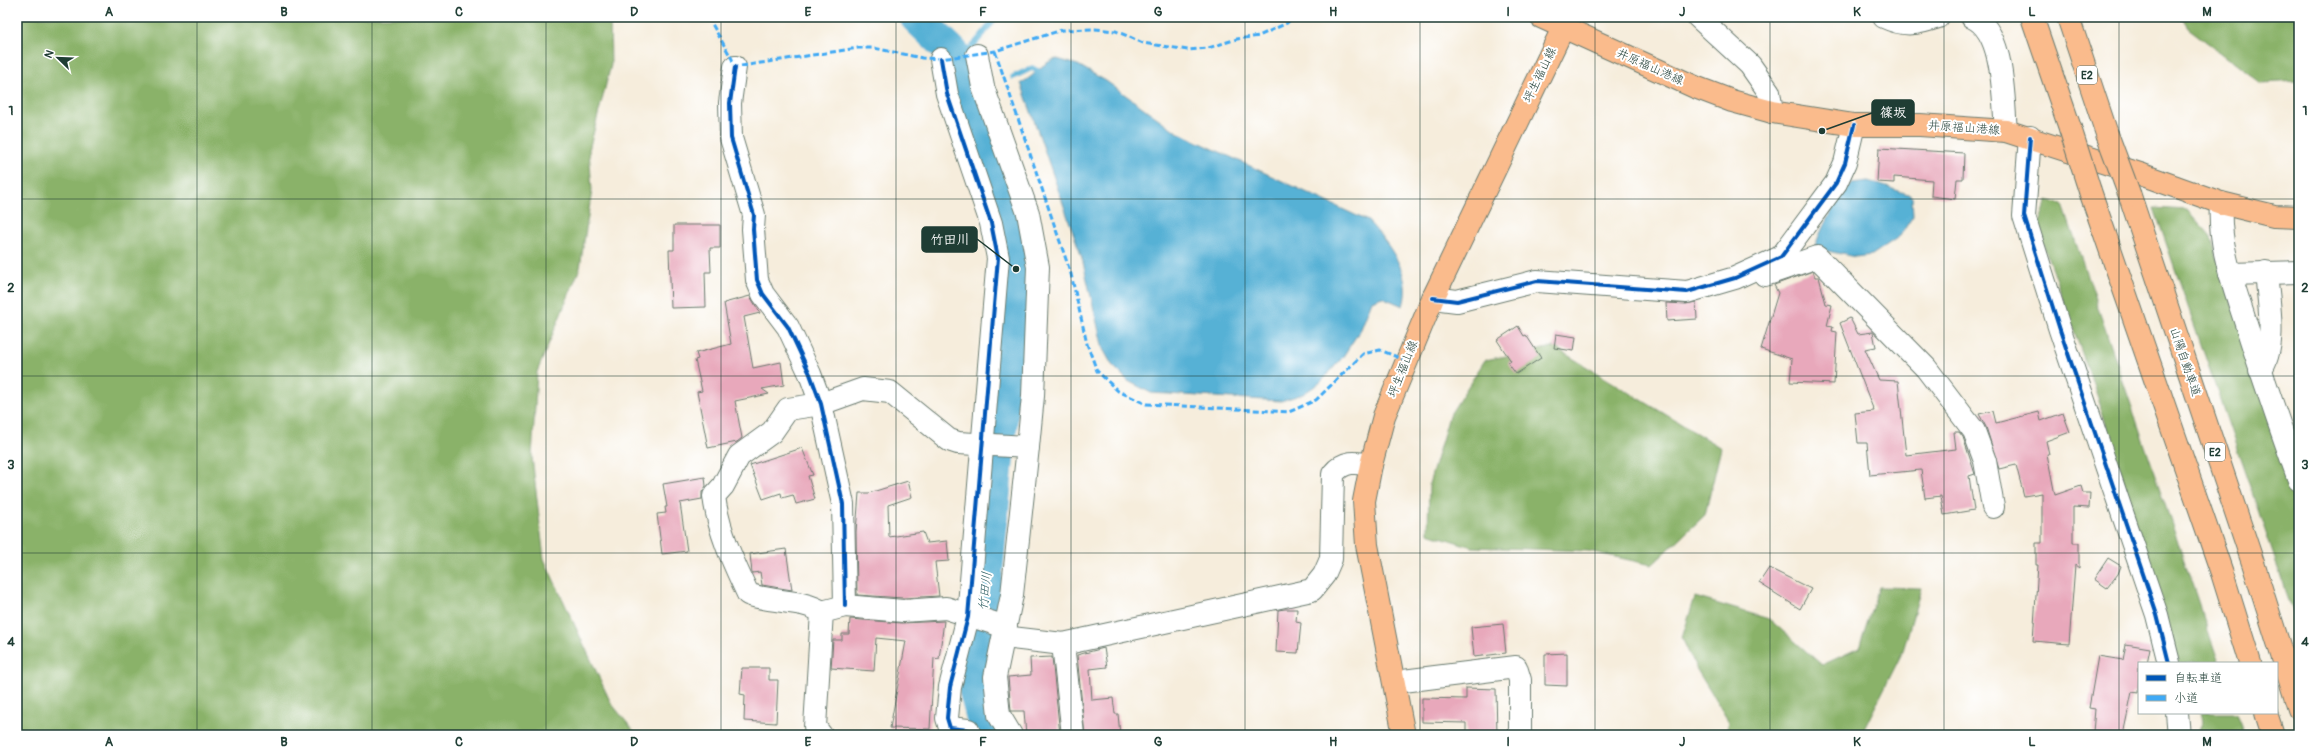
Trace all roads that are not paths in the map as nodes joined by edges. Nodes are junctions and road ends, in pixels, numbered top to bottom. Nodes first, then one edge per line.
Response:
1 (1541, 17) edge
2 (1698, 17) edge
3 (1884, 17) edge
4 (1938, 17) edge
5 (1972, 17) edge
6 (2032, 17) edge
7 (2068, 17) edge
8 (1563, 28) junction
9 (978, 55) dead end
10 (942, 59) dead end
11 (735, 67) dead end
12 (1772, 112) junction
13 (1854, 125) junction
14 (2006, 130) junction
15 (2030, 137) junction
16 (2221, 203) junction
17 (2299, 217) edge
18 (2266, 272) junction
19 (2299, 272) edge
20 (2230, 274) junction
21 (1735, 278) junction
22 (1432, 298) junction
23 (2260, 370) junction
24 (821, 404) junction
25 (986, 444) junction
26 (1024, 447) junction
27 (1371, 465) junction
28 (2299, 480) edge
29 (1993, 506) dead end
30 (845, 606) junction
31 (822, 612) junction
32 (971, 618) junction
33 (1003, 630) junction
34 (1063, 644) junction
35 (2169, 662) edge
36 (2250, 662) edge
37 (1395, 682) junction
38 (2299, 709) edge
39 (2266, 714) edge
40 (997, 716) junction
41 (970, 731) edge
42 (821, 735) edge
43 (1011, 735) edge
44 (1073, 735) edge
45 (1404, 735) edge
46 (1520, 735) edge
47 (2273, 735) edge

1 - 8 main road, 井原福山港線
2 - 12 street
3 - 4 street
5 - 14 street
6 - 36 main road, bridge
7 - 38 main road, 山陽自動車道 / E2, bridge
8 - 12 main road, 井原福山港線
8 - 22 main road, 坪生福山線
9 - 26 street
10 - 25 street
11 - 24 street
12 - 13 main road, 井原福山港線
13 - 14 main road, 井原福山港線
13 - 21 street
14 - 15 main road, 井原福山港線
15 - 16 main road, 井原福山港線
15 - 35 street
16 - 17 main road, 井原福山港線
16 - 20 street
18 - 19 street
18 - 20 street
18 - 23 street
20 - 23 street
21 - 22 street
21 - 29 street
22 - 27 main road, 坪生福山線
23 - 28 street
24 - 25 street
24 - 30 street
24 - 31 street
25 - 26 street
25 - 32 street
26 - 33 street
27 - 34 street
27 - 37 main road, 坪生福山線
30 - 31 street
30 - 32 street
31 - 42 street
32 - 33 street
32 - 41 street
33 - 34 street
33 - 40 street
34 - 44 street
37 - 45 main road, 坪生福山線
37 - 46 street
39 - 47 main road
40 - 41 street
40 - 43 street

